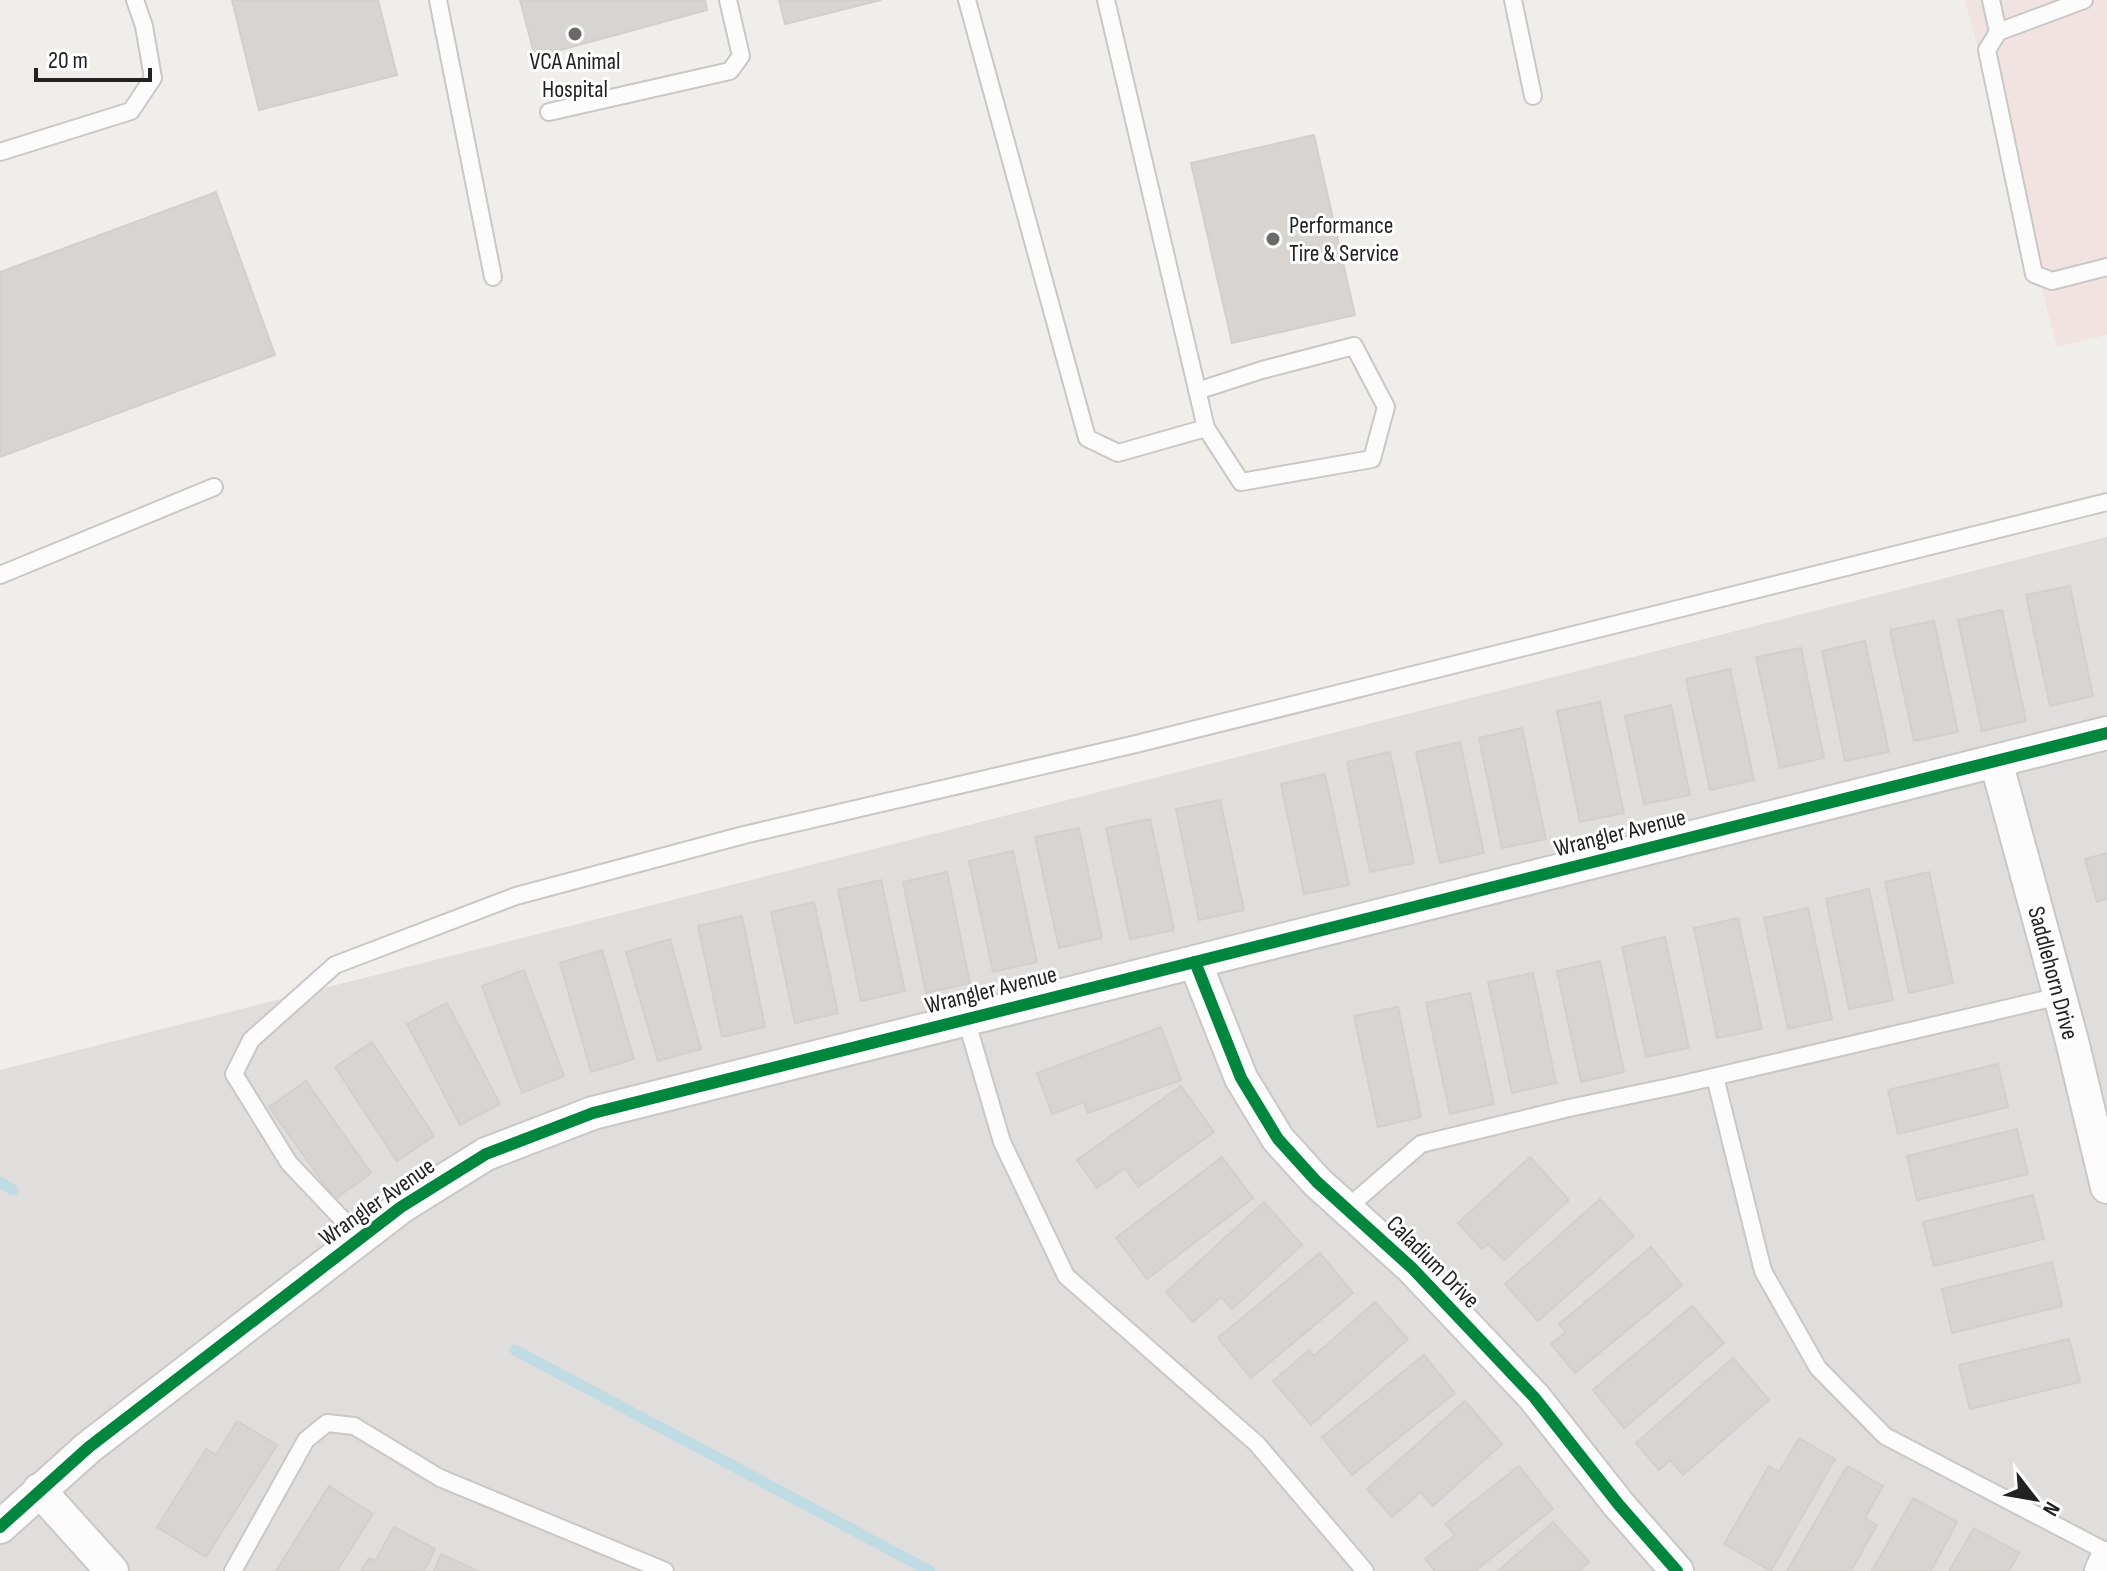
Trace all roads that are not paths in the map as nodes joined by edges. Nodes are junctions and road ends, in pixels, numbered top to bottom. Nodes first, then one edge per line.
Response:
1 (135, 0) edge
2 (438, 0) edge
3 (728, 0) edge
4 (967, 0) edge
5 (1106, 0) edge
6 (1513, 0) edge
7 (1991, 0) edge
8 (2084, 0) edge
9 (1998, 32) junction
10 (1533, 96) dead end
11 (549, 112) dead end
12 (0, 152) edge
13 (2107, 267) edge
14 (493, 277) dead end
15 (1197, 391) junction
16 (1206, 428) junction
17 (214, 487) dead end
18 (2107, 502) edge
19 (0, 575) edge
20 (2107, 733) edge
21 (1996, 761) junction
22 (1195, 962) junction
23 (2060, 996) junction
24 (966, 1019) junction
25 (1715, 1077) junction
26 (2107, 1187) edge
27 (1346, 1209) junction
28 (360, 1238) junction
29 (39, 1490) junction
30 (0, 1527) edge
31 (2107, 1555) edge
32 (112, 1571) edge
33 (233, 1571) edge
34 (665, 1571) edge
35 (1365, 1571) edge
36 (1677, 1571) edge
37 (2101, 1571) edge

1 - 12 lane
2 - 14 lane
3 - 11 lane
4 - 16 lane
5 - 15 lane
6 - 10 lane
7 - 9 lane
8 - 9 lane
9 - 13 lane
15 - 16 lane
15 - 16 lane
17 - 19 lane
18 - 28 lane
20 - 21 street, Wrangler Avenue
21 - 22 street, Wrangler Avenue
21 - 23 street, Saddlehorn Drive
22 - 24 street, Wrangler Avenue
22 - 27 street, Caladium Drive
23 - 25 lane
23 - 26 street, Saddlehorn Drive
24 - 28 street, Wrangler Avenue
24 - 35 lane
25 - 27 lane
25 - 31 lane
27 - 36 street, Caladium Drive
28 - 29 street, Wrangler Avenue
29 - 30 street, Wrangler Avenue
29 - 32 street
31 - 37 street
33 - 34 lane

